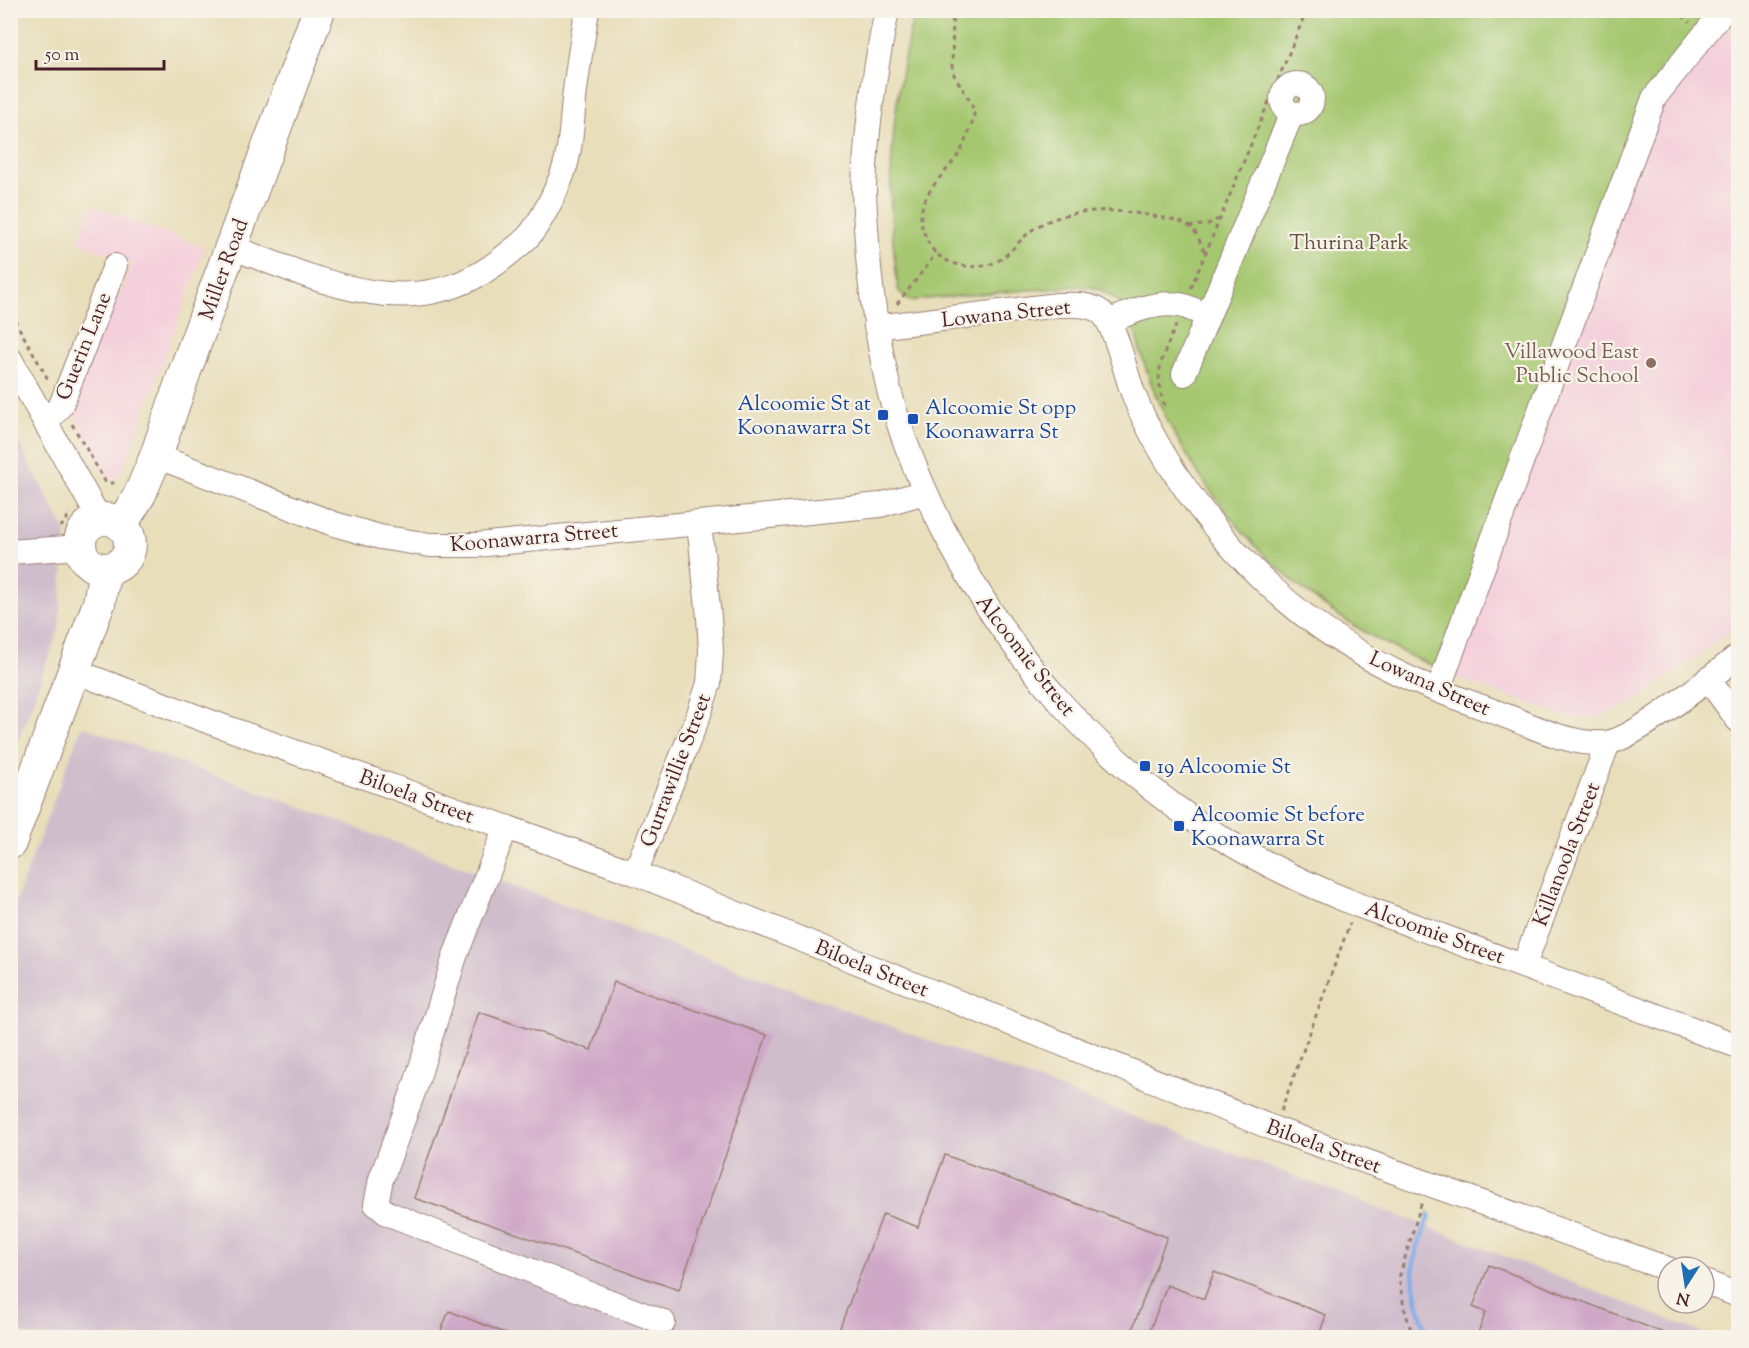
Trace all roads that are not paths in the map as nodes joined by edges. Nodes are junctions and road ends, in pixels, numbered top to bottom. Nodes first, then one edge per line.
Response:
1 (319, 10) edge
2 (587, 10) edge
3 (887, 10) edge
4 (1724, 10) edge
5 (1734, 10) edge
6 (1738, 14) edge
7 (1292, 113) dead end
8 (231, 247) junction
9 (115, 266) dead end
10 (1207, 316) junction
11 (1109, 322) junction
12 (876, 327) junction
13 (10, 359) edge
14 (1184, 374) dead end
15 (46, 423) junction
16 (156, 456) junction
17 (925, 492) junction
18 (110, 522) junction
19 (699, 523) junction
20 (80, 547) junction
21 (10, 552) edge
22 (105, 569) junction
23 (1738, 656) edge
24 (74, 671) junction
25 (1708, 679) junction
26 (1438, 690) junction
27 (1738, 720) edge
28 (1608, 743) junction
29 (506, 827) junction
30 (10, 843) edge
31 (635, 873) junction
32 (1524, 965) junction
33 (1738, 1046) edge
34 (1656, 1265) edge
35 (1716, 1286) edge
36 (1738, 1294) edge
37 (663, 1322) dead end

1 - 8 main road, Miller Road
2 - 8 street
3 - 12 street, Alcoomie Street
4 - 26 street
5 - 6 street
7 - 10 street
8 - 16 main road, Miller Road
9 - 15 street, Guerin Lane
10 - 11 street
10 - 14 street
11 - 12 street, Lowana Street
11 - 26 street, Lowana Street
12 - 17 street, Alcoomie Street
13 - 15 street
15 - 18 street
16 - 18 main road, Miller Road
16 - 19 street, Koonawarra Street
17 - 19 street, Koonawarra Street
17 - 32 street, Alcoomie Street
18 - 20 main road
18 - 22 main road
19 - 31 street, Gurrawillie Street
20 - 21 street
20 - 22 main road
22 - 24 main road
23 - 25 street
24 - 29 street, Biloela Street
24 - 30 main road
25 - 27 street
25 - 28 street
26 - 28 street, Lowana Street
28 - 32 street, Killanoola Street
29 - 31 street, Biloela Street
29 - 37 street
31 - 34 street, Biloela Street
32 - 33 street, Alcoomie Street
35 - 36 street

